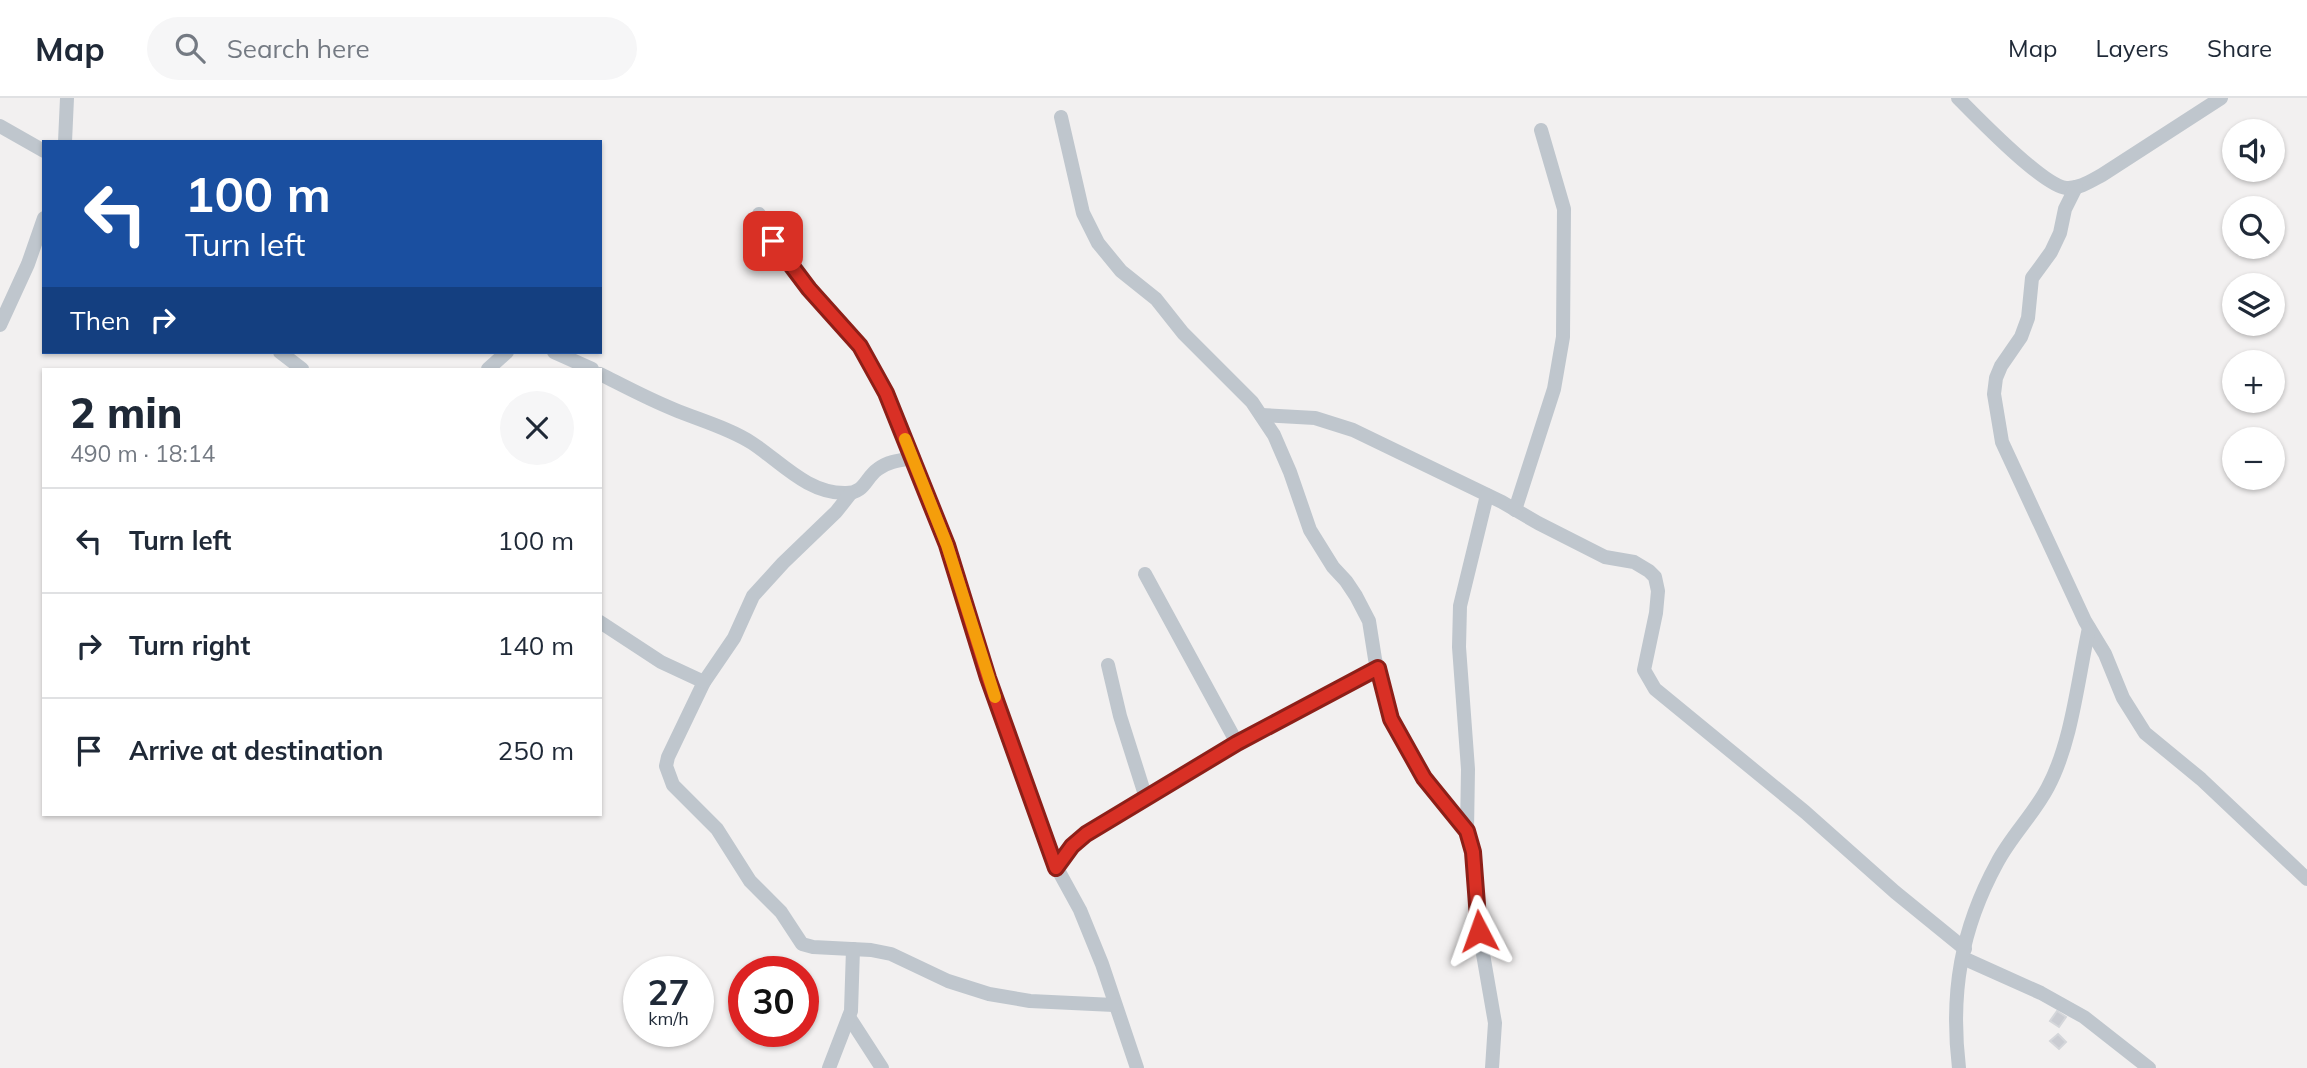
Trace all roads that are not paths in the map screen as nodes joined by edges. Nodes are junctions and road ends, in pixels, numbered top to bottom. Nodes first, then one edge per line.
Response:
1 (67, 98) edge
2 (1958, 98) edge
3 (2221, 98) edge
4 (1061, 117) dead end
5 (0, 125) edge
6 (1541, 130) dead end
7 (65, 140) edge
8 (42, 149) edge
9 (2076, 187) junction
10 (759, 214) dead end
11 (42, 224) edge
12 (0, 325) edge
13 (283, 354) edge
14 (505, 354) edge
15 (558, 354) edge
16 (301, 368) edge
17 (489, 368) edge
18 (590, 368) edge
19 (602, 375) edge
20 (1261, 415) junction
21 (914, 458) junction
22 (851, 493) junction
23 (1487, 495) junction
24 (1515, 510) junction
25 (1145, 574) dead end
26 (602, 623) edge
27 (2089, 628) junction
28 (1108, 665) dead end
29 (1378, 668) junction
30 (704, 682) junction
31 (1237, 743) junction
32 (1146, 798) junction
33 (1467, 831) junction
34 (1056, 868) junction
35 (2307, 879) edge
36 (853, 949) junction
37 (1964, 953) junction
38 (1114, 1005) junction
39 (849, 1017) junction
40 (2142, 1066) edge
41 (829, 1068) edge
42 (882, 1068) edge
43 (1137, 1068) edge
44 (1492, 1068) edge
45 (1959, 1068) edge

1 - 7 street
2 - 9 street
3 - 9 street
4 - 20 street
5 - 8 street
6 - 24 street
9 - 27 street
10 - 21 street
11 - 12 street
13 - 16 street
14 - 17 street
15 - 18 street
19 - 22 street
20 - 23 street
20 - 29 street
21 - 22 street
21 - 34 street
22 - 30 street
23 - 24 street
23 - 33 street
24 - 37 street
25 - 31 street
26 - 30 street
27 - 35 street
27 - 37 street
28 - 32 street
29 - 31 street
29 - 33 street
30 - 36 street
31 - 32 street
32 - 34 street
33 - 44 street
34 - 38 street
36 - 38 street
36 - 39 street
37 - 40 street
37 - 45 street
38 - 43 street
39 - 41 street
39 - 42 street

